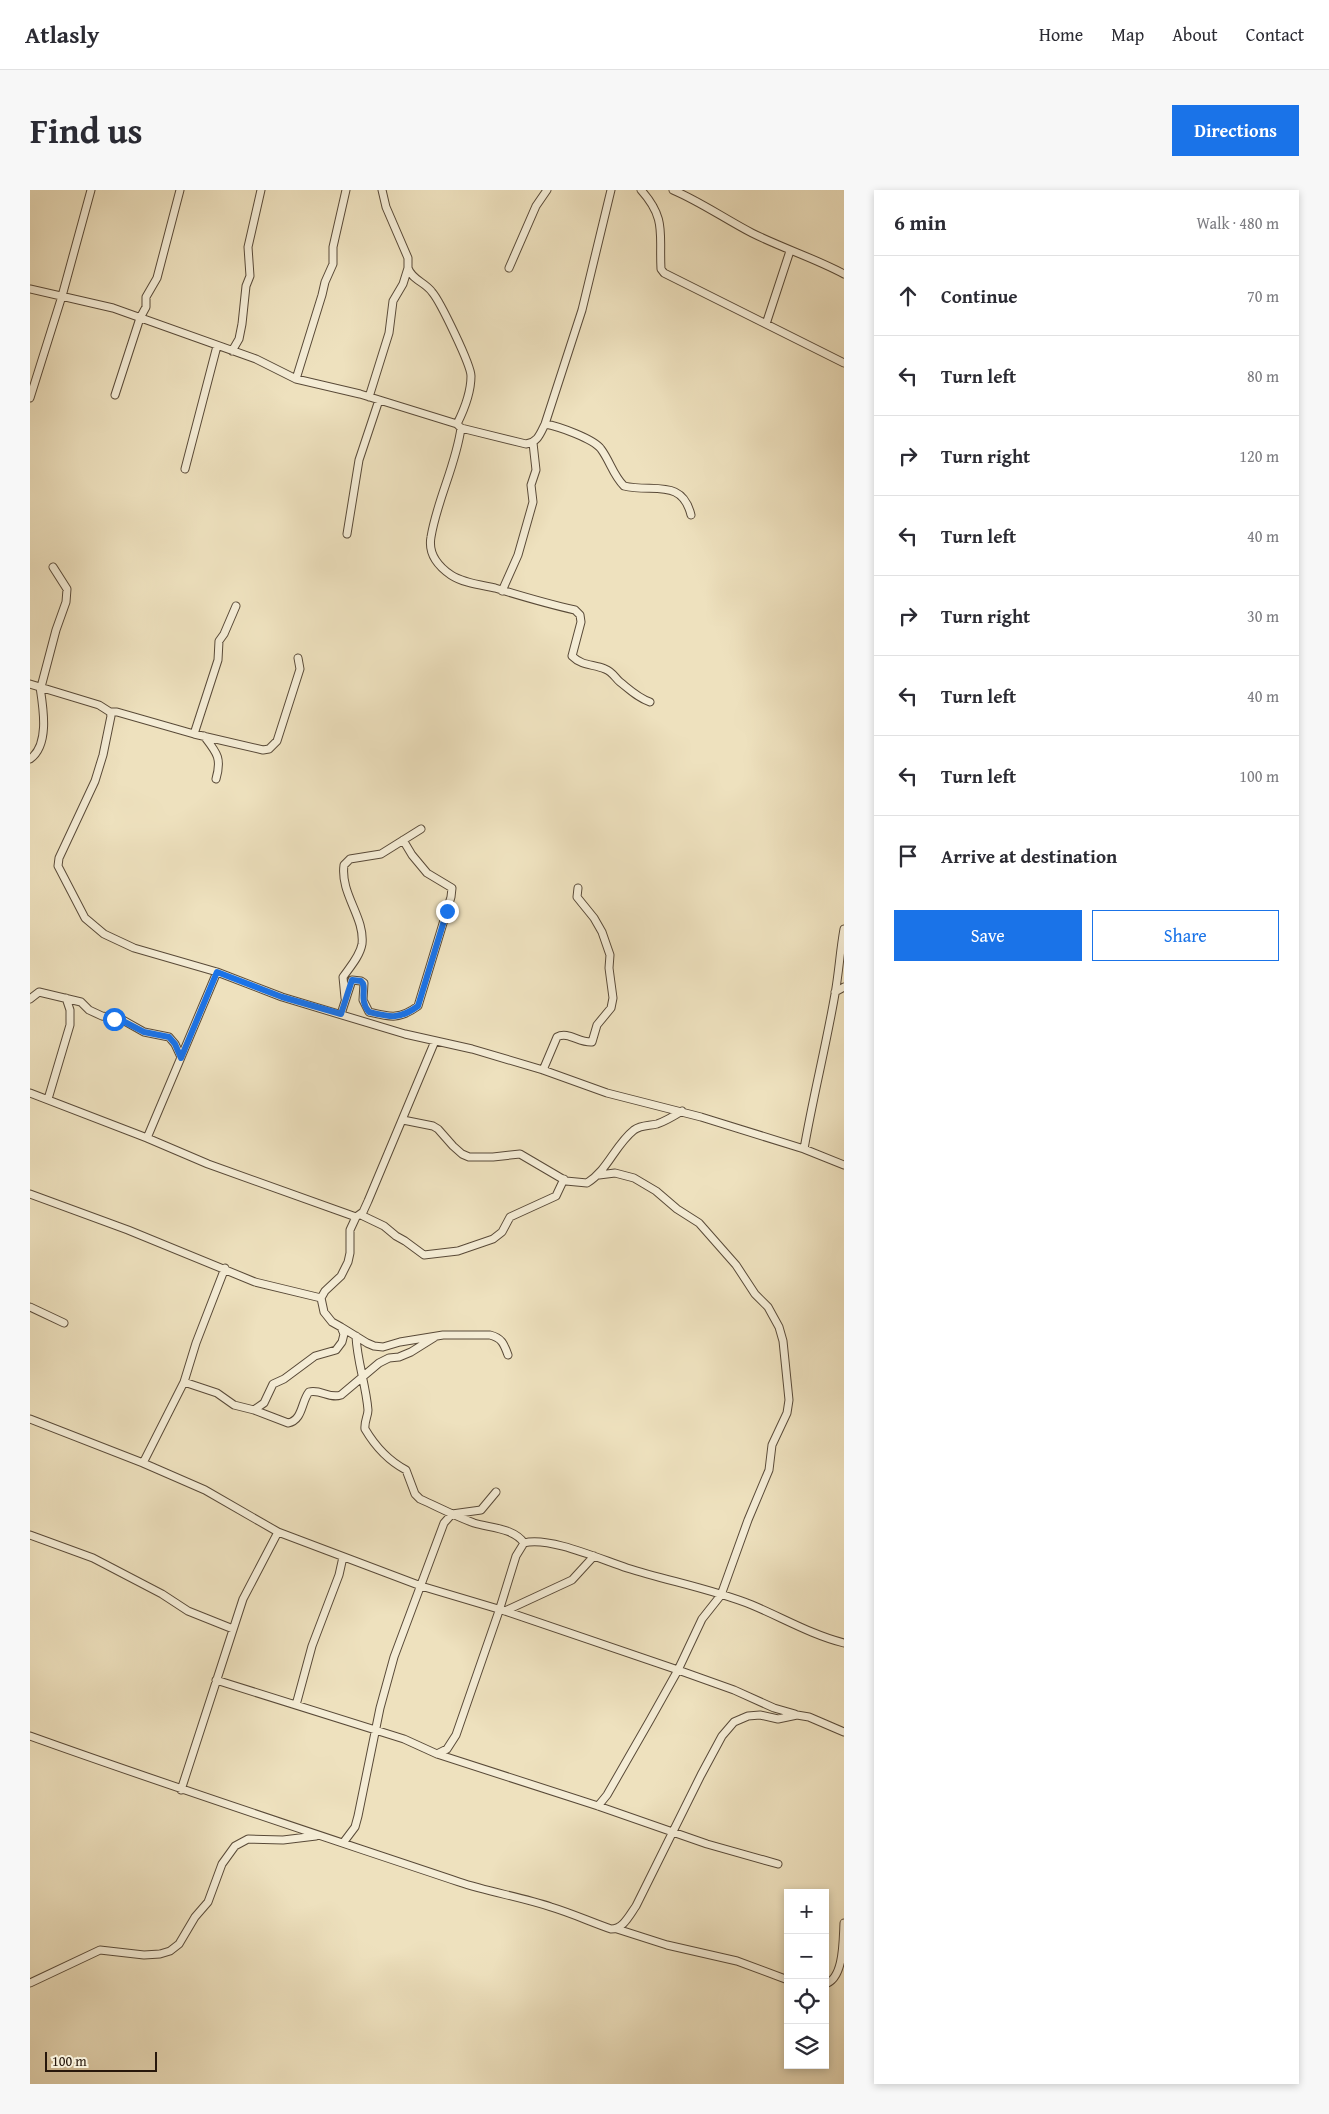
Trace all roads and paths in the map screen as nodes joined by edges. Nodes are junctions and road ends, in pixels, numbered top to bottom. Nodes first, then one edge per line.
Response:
1 (91, 190) edge
2 (180, 190) edge
3 (261, 190) edge
4 (346, 190) edge
5 (382, 190) edge
6 (547, 190) edge
7 (611, 190) edge
8 (641, 190) edge
9 (673, 190) edge
10 (689, 193) edge
11 (790, 251) junction
12 (408, 268) junction
13 (509, 268) dead end
14 (844, 274) edge
15 (30, 289) edge
16 (62, 296) junction
17 (140, 318) junction
18 (766, 324) junction
19 (217, 346) junction
20 (232, 351) junction
21 (844, 363) edge
22 (296, 378) junction
23 (115, 395) dead end
24 (369, 397) junction
25 (30, 398) edge
26 (379, 400) junction
27 (545, 424) junction
28 (459, 426) junction
29 (534, 443) junction
30 (185, 469) dead end
31 (691, 515) dead end
32 (347, 534) dead end
33 (54, 567) dead end
34 (502, 591) junction
35 (236, 606) dead end
36 (298, 658) dead end
37 (30, 684) edge
38 (40, 687) junction
39 (650, 702) dead end
40 (110, 712) junction
41 (194, 734) junction
42 (204, 736) junction
43 (30, 758) edge
44 (216, 779) dead end
45 (420, 829) dead end
46 (402, 840) junction
47 (578, 888) dead end
48 (844, 929) edge
49 (217, 972) junction
50 (844, 987) edge
51 (835, 992) junction
52 (66, 998) junction
53 (30, 999) edge
54 (346, 1001) junction
55 (341, 1014) junction
56 (434, 1041) junction
57 (181, 1058) junction
58 (543, 1070) junction
59 (30, 1093) edge
60 (48, 1100) junction
61 (682, 1111) junction
62 (403, 1120) junction
63 (147, 1138) junction
64 (804, 1150) junction
65 (844, 1165) edge
66 (599, 1175) junction
67 (564, 1179) junction
68 (30, 1194) edge
69 (359, 1216) junction
70 (225, 1268) junction
71 (321, 1298) junction
72 (30, 1307) edge
73 (64, 1322) dead end
74 (341, 1327) junction
75 (356, 1336) junction
76 (434, 1337) junction
77 (508, 1355) dead end
78 (362, 1376) junction
79 (184, 1382) junction
80 (254, 1410) junction
81 (30, 1419) edge
82 (143, 1463) junction
83 (496, 1492) dead end
84 (452, 1514) junction
85 (278, 1532) junction
86 (30, 1535) edge
87 (524, 1543) junction
88 (594, 1556) junction
89 (343, 1557) junction
90 (421, 1586) junction
91 (721, 1595) junction
92 (502, 1611) junction
93 (233, 1629) junction
94 (844, 1643) edge
95 (678, 1670) junction
96 (216, 1680) junction
97 (296, 1705) junction
98 (797, 1715) junction
99 (376, 1732) junction
100 (844, 1732) edge
101 (30, 1736) edge
102 (437, 1754) junction
103 (180, 1790) junction
104 (598, 1806) junction
105 (673, 1833) junction
106 (318, 1836) junction
107 (343, 1843) junction
108 (778, 1864) dead end
109 (844, 1923) edge
110 (618, 1929) junction
111 (785, 1979) edge
112 (30, 1983) edge
113 (829, 1983) edge

1 - 16 street
2 - 17 street
3 - 20 street
4 - 22 street
5 - 12 street
6 - 13 street
7 - 27 street
8 - 18 street
9 - 10 street
10 - 11 street
11 - 14 street
11 - 18 street
12 - 24 street
12 - 28 street
15 - 16 street
16 - 17 street
16 - 25 street
17 - 19 street
17 - 23 street
18 - 21 street
19 - 20 street
19 - 30 street
20 - 22 street
22 - 24 street
24 - 26 street
26 - 28 street
26 - 32 street
27 - 29 street
27 - 31 street
28 - 29 street
28 - 34 street
29 - 34 street
33 - 38 street
34 - 39 street
35 - 41 street
36 - 42 street
37 - 38 street
38 - 40 street
38 - 43 street
40 - 41 street
40 - 49 street
41 - 42 street
42 - 44 street
45 - 46 street
46 - 54 street
46 - 54 street
47 - 58 street
48 - 51 street
49 - 55 street
49 - 57 street
50 - 51 street
51 - 64 street
52 - 53 street
52 - 57 street
52 - 60 street
54 - 55 street
55 - 56 street
56 - 58 street
56 - 62 street
57 - 63 street
58 - 61 street
59 - 60 street
60 - 63 street
61 - 64 street
61 - 66 street
62 - 67 street
62 - 69 street
63 - 69 street
64 - 65 street
66 - 67 street
66 - 91 street
67 - 69 street
68 - 70 street
69 - 71 street
70 - 71 street
70 - 79 street
71 - 74 street
72 - 73 street
74 - 75 street
74 - 80 street
75 - 76 street
75 - 78 street
76 - 77 street
76 - 78 street
78 - 80 street
78 - 84 street
79 - 80 street
79 - 82 street
81 - 82 street
82 - 85 street
83 - 84 street
84 - 87 street
84 - 90 street
85 - 89 street
85 - 93 street
86 - 93 street
87 - 88 street
87 - 92 street
88 - 91 street
88 - 92 street
89 - 90 street
89 - 97 street
90 - 92 street
90 - 99 street
91 - 94 street
91 - 95 street
92 - 95 street
92 - 102 street
93 - 96 street
95 - 98 street
95 - 104 street
96 - 97 street
96 - 103 street
97 - 99 street
98 - 100 street
98 - 105 street
99 - 102 street
99 - 107 street
101 - 103 street
102 - 104 street
103 - 106 street
104 - 105 street
105 - 108 street
105 - 110 street
106 - 107 street
106 - 112 street
107 - 110 street
109 - 113 street
110 - 111 street

